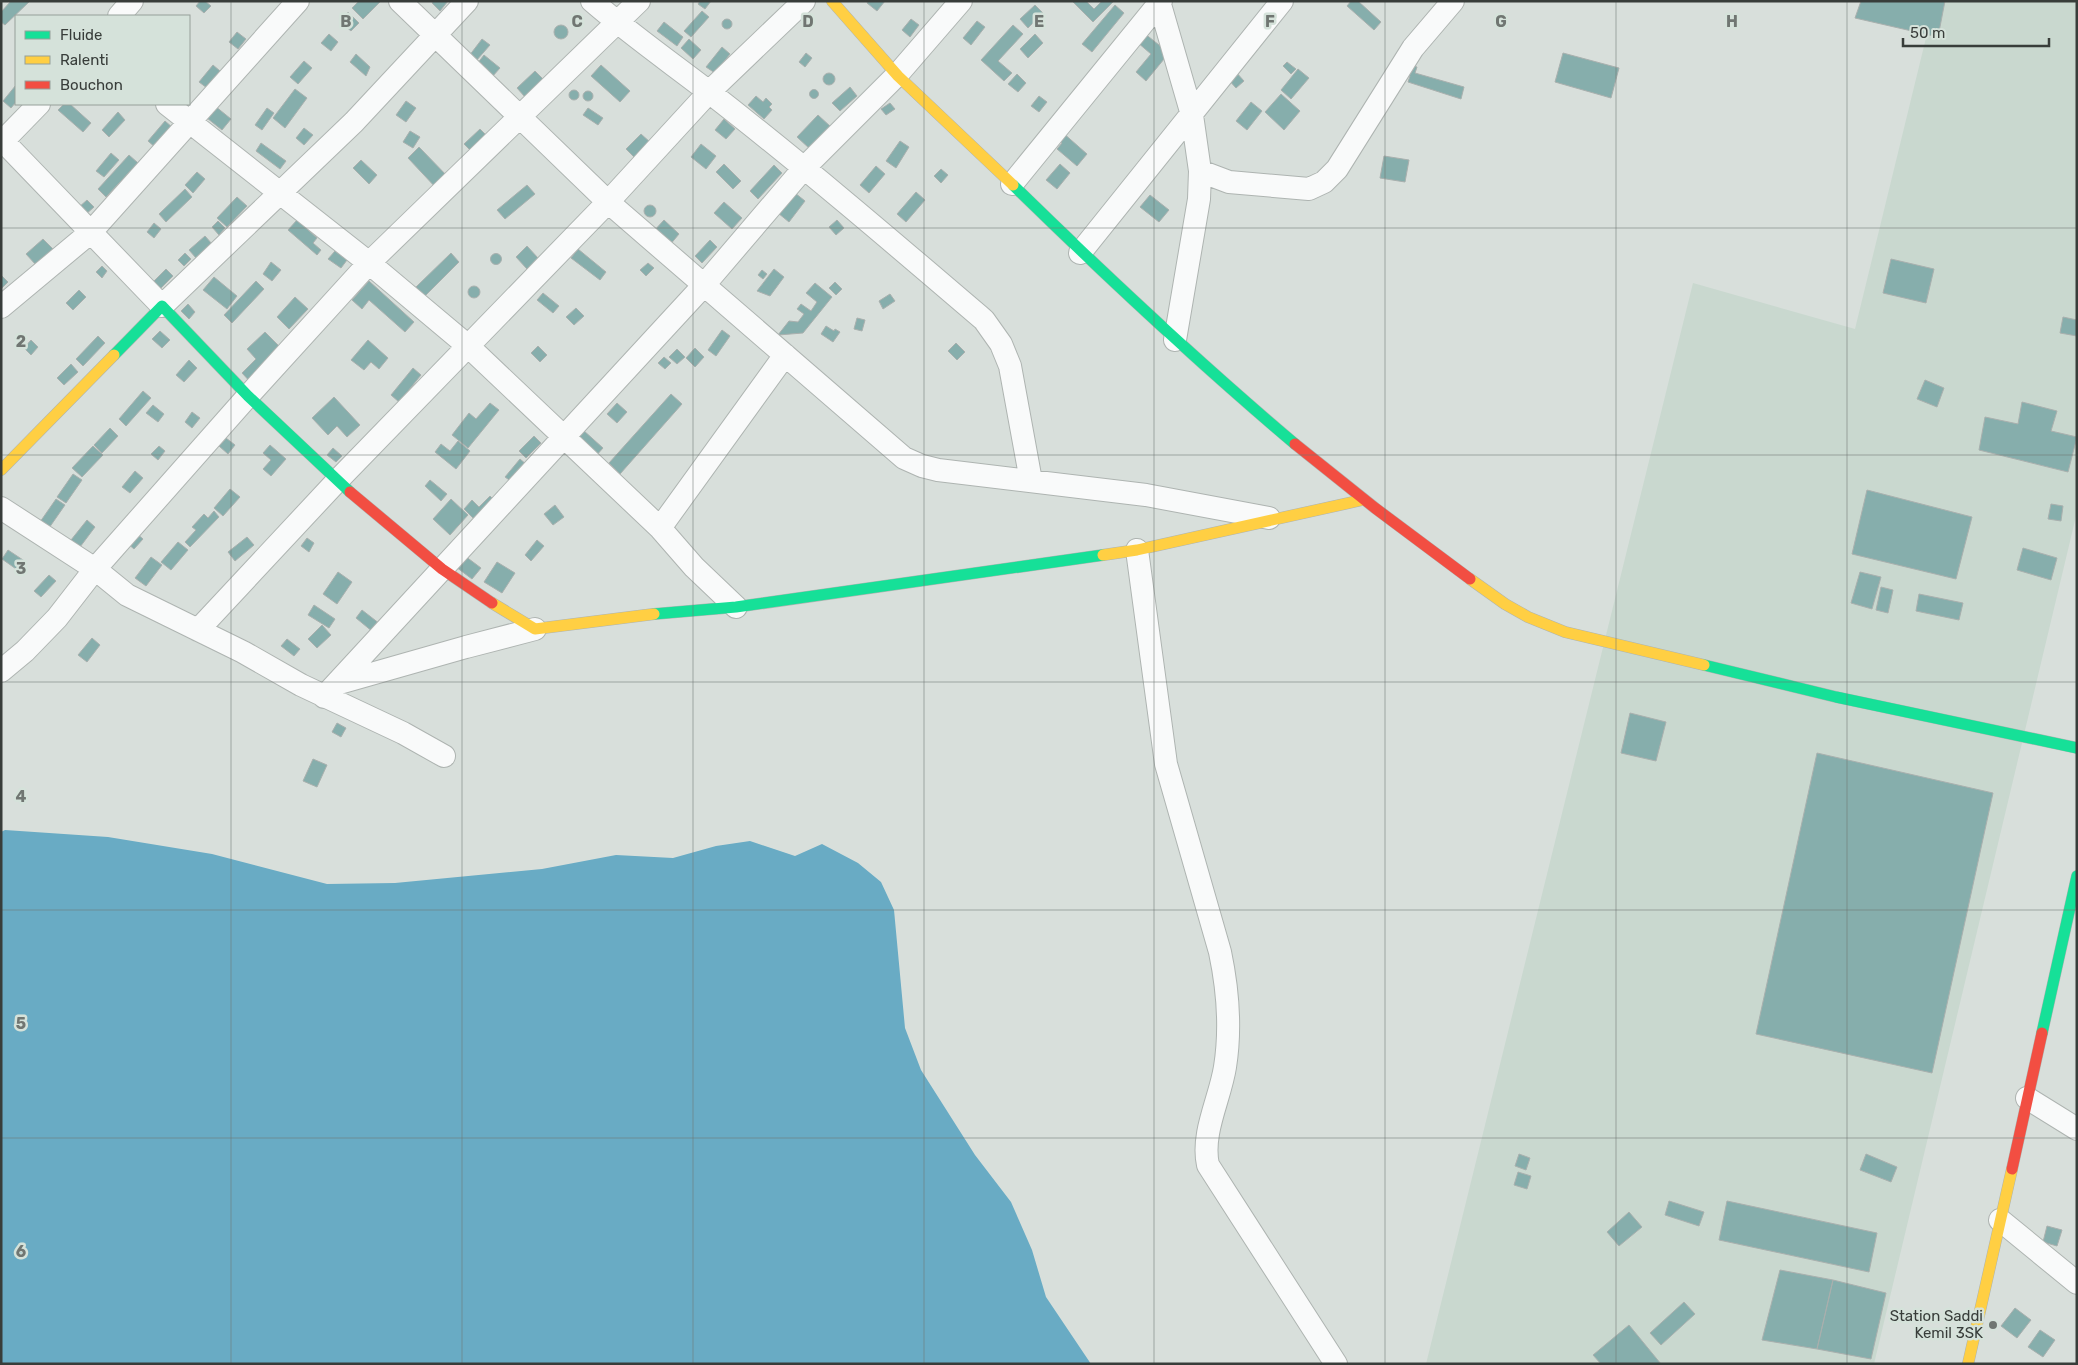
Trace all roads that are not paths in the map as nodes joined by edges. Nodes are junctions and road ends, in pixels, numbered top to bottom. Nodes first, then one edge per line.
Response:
1 (132, 1) edge
2 (298, 1) edge
3 (400, 1) edge
4 (467, 1) edge
5 (592, 1) edge
6 (638, 1) edge
7 (804, 1) edge
8 (832, 1) edge
9 (961, 1) edge
10 (1282, 1) edge
11 (1453, 1) edge
12 (1160, 2) edge
13 (120, 15) edge
14 (616, 22) junction
15 (435, 36) junction
16 (897, 75) junction
17 (709, 92) junction
18 (38, 105) edge
19 (168, 105) edge
20 (1192, 114) junction
21 (519, 116) junction
22 (190, 121) junction
23 (2, 141) edge
24 (804, 168) junction
25 (1200, 171) junction
26 (1012, 184) junction
27 (280, 193) junction
28 (608, 202) junction
29 (91, 232) junction
30 (1080, 253) junction
31 (369, 263) junction
32 (704, 285) junction
33 (162, 306) junction
34 (1, 307) edge
35 (1175, 340) junction
36 (468, 346) junction
37 (785, 355) junction
38 (248, 396) junction
39 (564, 437) junction
40 (1, 470) edge
41 (337, 481) junction
42 (1031, 481) junction
43 (1362, 500) junction
44 (1, 508) edge
45 (1273, 519) junction
46 (660, 528) junction
47 (1137, 550) junction
48 (442, 568) junction
49 (94, 569) junction
50 (736, 607) junction
51 (535, 629) junction
52 (198, 630) junction
53 (1, 671) edge
54 (330, 690) junction
55 (2077, 748) edge
56 (444, 756) dead end
57 (2077, 876) edge
58 (2027, 1098) junction
59 (2077, 1129) edge
60 (2000, 1220) junction
61 (2077, 1283) edge
62 (1336, 1364) edge
63 (1968, 1364) edge

1 - 13 street
2 - 22 street
3 - 15 street
4 - 15 street
5 - 14 street
6 - 14 street
7 - 17 street
8 - 16 main road
9 - 16 street
10 - 20 street
11 - 25 street
12 - 20 street
12 - 26 street
14 - 17 street
14 - 21 street
15 - 21 street
15 - 27 street
16 - 24 street
16 - 26 main road
17 - 24 street
17 - 28 street
18 - 23 street
19 - 22 street
20 - 25 street
20 - 30 street
21 - 28 street
21 - 31 street
22 - 27 street
22 - 29 street
23 - 29 street
24 - 32 street
24 - 42 street
25 - 35 street
26 - 30 main road
27 - 31 street
27 - 33 street
28 - 32 street
28 - 36 street
29 - 33 street
29 - 34 street
30 - 35 main road
31 - 36 street
31 - 38 street
32 - 37 street
32 - 39 street
33 - 38 main road
33 - 40 main road
35 - 43 main road
36 - 39 street
36 - 41 street
37 - 42 street
37 - 46 street
38 - 41 main road
38 - 49 street
39 - 46 street
39 - 48 street
41 - 48 main road
41 - 52 street
42 - 45 street
43 - 45 main road
43 - 55 main road
44 - 49 street
45 - 47 main road
46 - 50 street
47 - 50 main road
47 - 62 street
48 - 51 main road
48 - 54 street
49 - 52 street
49 - 53 street
50 - 51 main road
51 - 54 street
52 - 54 street
54 - 56 street
57 - 58 main road
58 - 59 street
58 - 60 main road
60 - 61 street
60 - 63 main road

